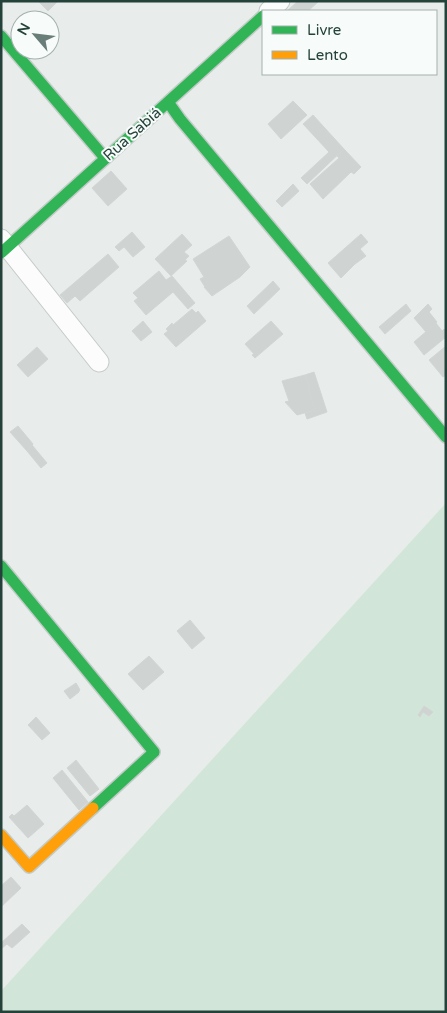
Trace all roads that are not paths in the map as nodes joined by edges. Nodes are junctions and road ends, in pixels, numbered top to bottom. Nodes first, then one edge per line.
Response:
1 (280, 1) edge
2 (270, 10) edge
3 (262, 17) edge
4 (1, 36) edge
5 (168, 102) junction
6 (105, 158) junction
7 (4, 246) edge
8 (99, 362) dead end
9 (446, 437) edge
10 (1, 566) edge
11 (1, 835) edge

1 - 2 street
3 - 5 street, Rua Sabiá
4 - 6 street
5 - 6 street, Rua Sabiá
5 - 9 street
6 - 7 street, Rua Sabiá
7 - 8 street
10 - 11 street

